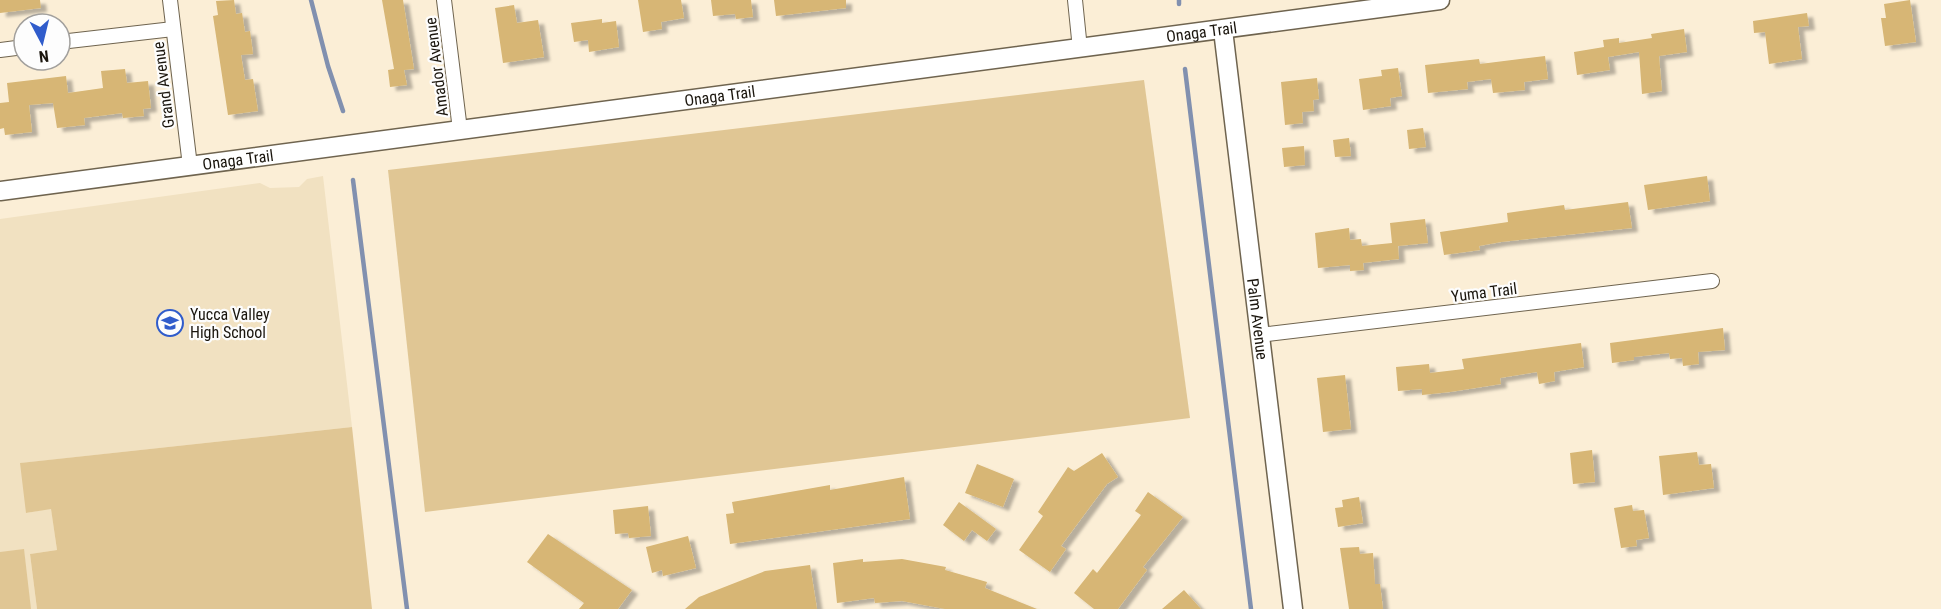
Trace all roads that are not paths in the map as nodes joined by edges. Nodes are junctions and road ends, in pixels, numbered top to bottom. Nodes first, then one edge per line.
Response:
1 (170, 0) edge
2 (444, 0) edge
3 (1075, 0) edge
4 (1440, 0) edge
5 (173, 29) junction
6 (1223, 30) junction
7 (72, 41) edge
8 (1080, 49) junction
9 (460, 130) junction
10 (190, 166) junction
11 (0, 191) edge
12 (1712, 281) dead end
13 (1260, 335) junction
14 (1293, 609) edge

1 - 5 street, Grand Avenue
2 - 9 street, Amador Avenue
3 - 8 street
4 - 6 street, Onaga Trail
5 - 7 street
5 - 10 street, Grand Avenue
6 - 8 street, Onaga Trail
6 - 13 street, Palm Avenue
8 - 9 street, Onaga Trail
9 - 10 street, Onaga Trail
10 - 11 street, Onaga Trail
12 - 13 street, Yuma Trail
13 - 14 street, Palm Avenue

